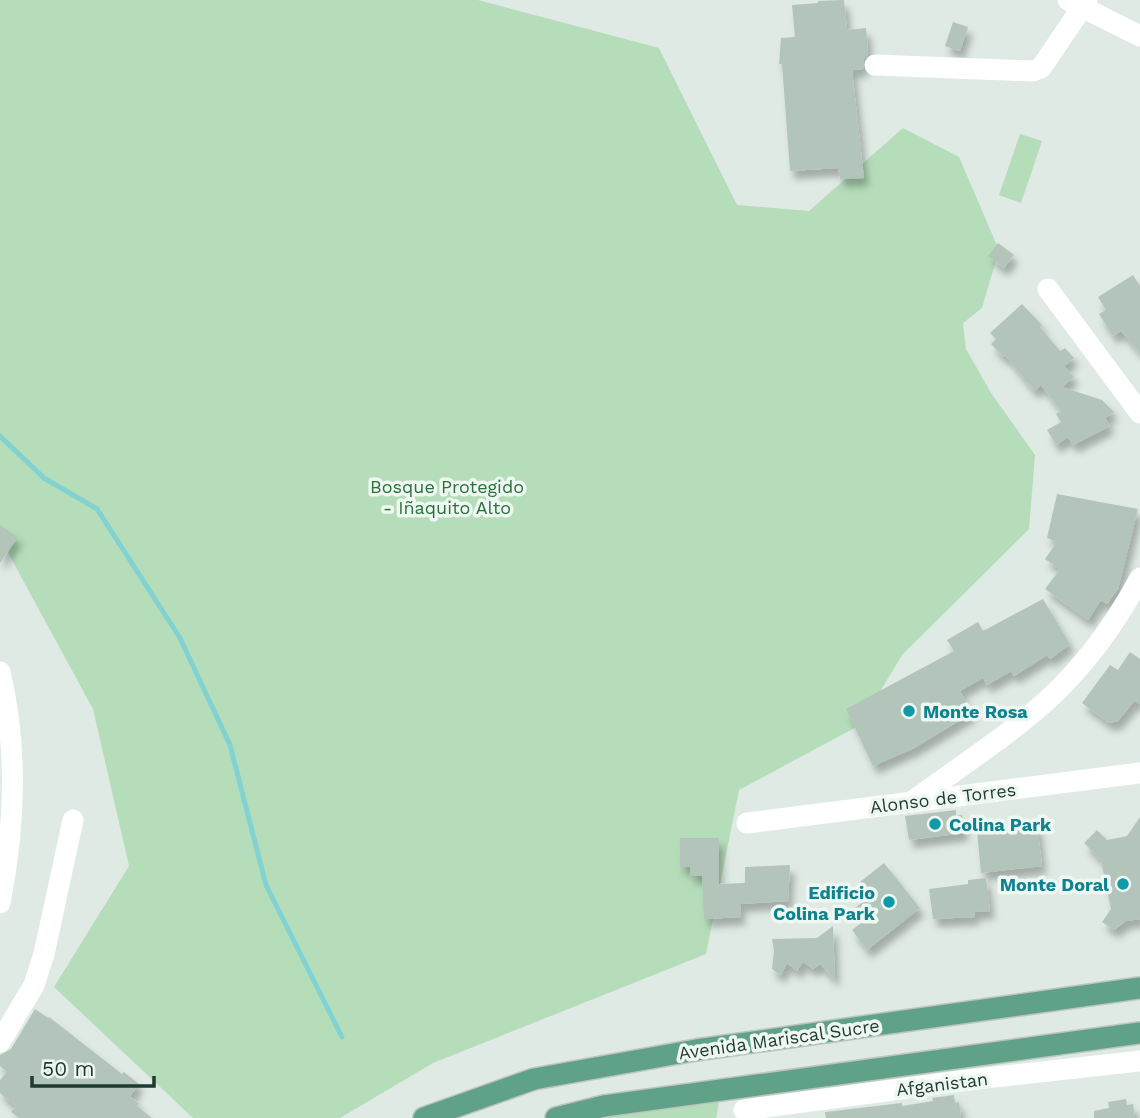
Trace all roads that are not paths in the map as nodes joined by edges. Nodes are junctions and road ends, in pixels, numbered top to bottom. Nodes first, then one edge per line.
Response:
1 (1079, 2) edge
2 (1140, 36) edge
3 (875, 65) dead end
4 (1048, 289) dead end
5 (1140, 413) edge
6 (1140, 578) edge
7 (0, 673) edge
8 (1140, 773) edge
9 (912, 802) junction
10 (73, 820) dead end
11 (747, 822) dead end
12 (0, 903) edge
13 (1140, 988) edge
14 (1140, 1032) edge
15 (0, 1042) edge
16 (1140, 1061) edge
17 (744, 1110) dead end
18 (424, 1118) edge
19 (556, 1118) edge

1 - 2 street
1 - 3 street
4 - 5 street
6 - 9 street
7 - 12 street
8 - 9 street, Alonso de Torres
9 - 11 street, Alonso de Torres
10 - 15 street
13 - 18 main road, Avenida Mariscal Sucre
14 - 19 main road
16 - 17 street, Afganistan

